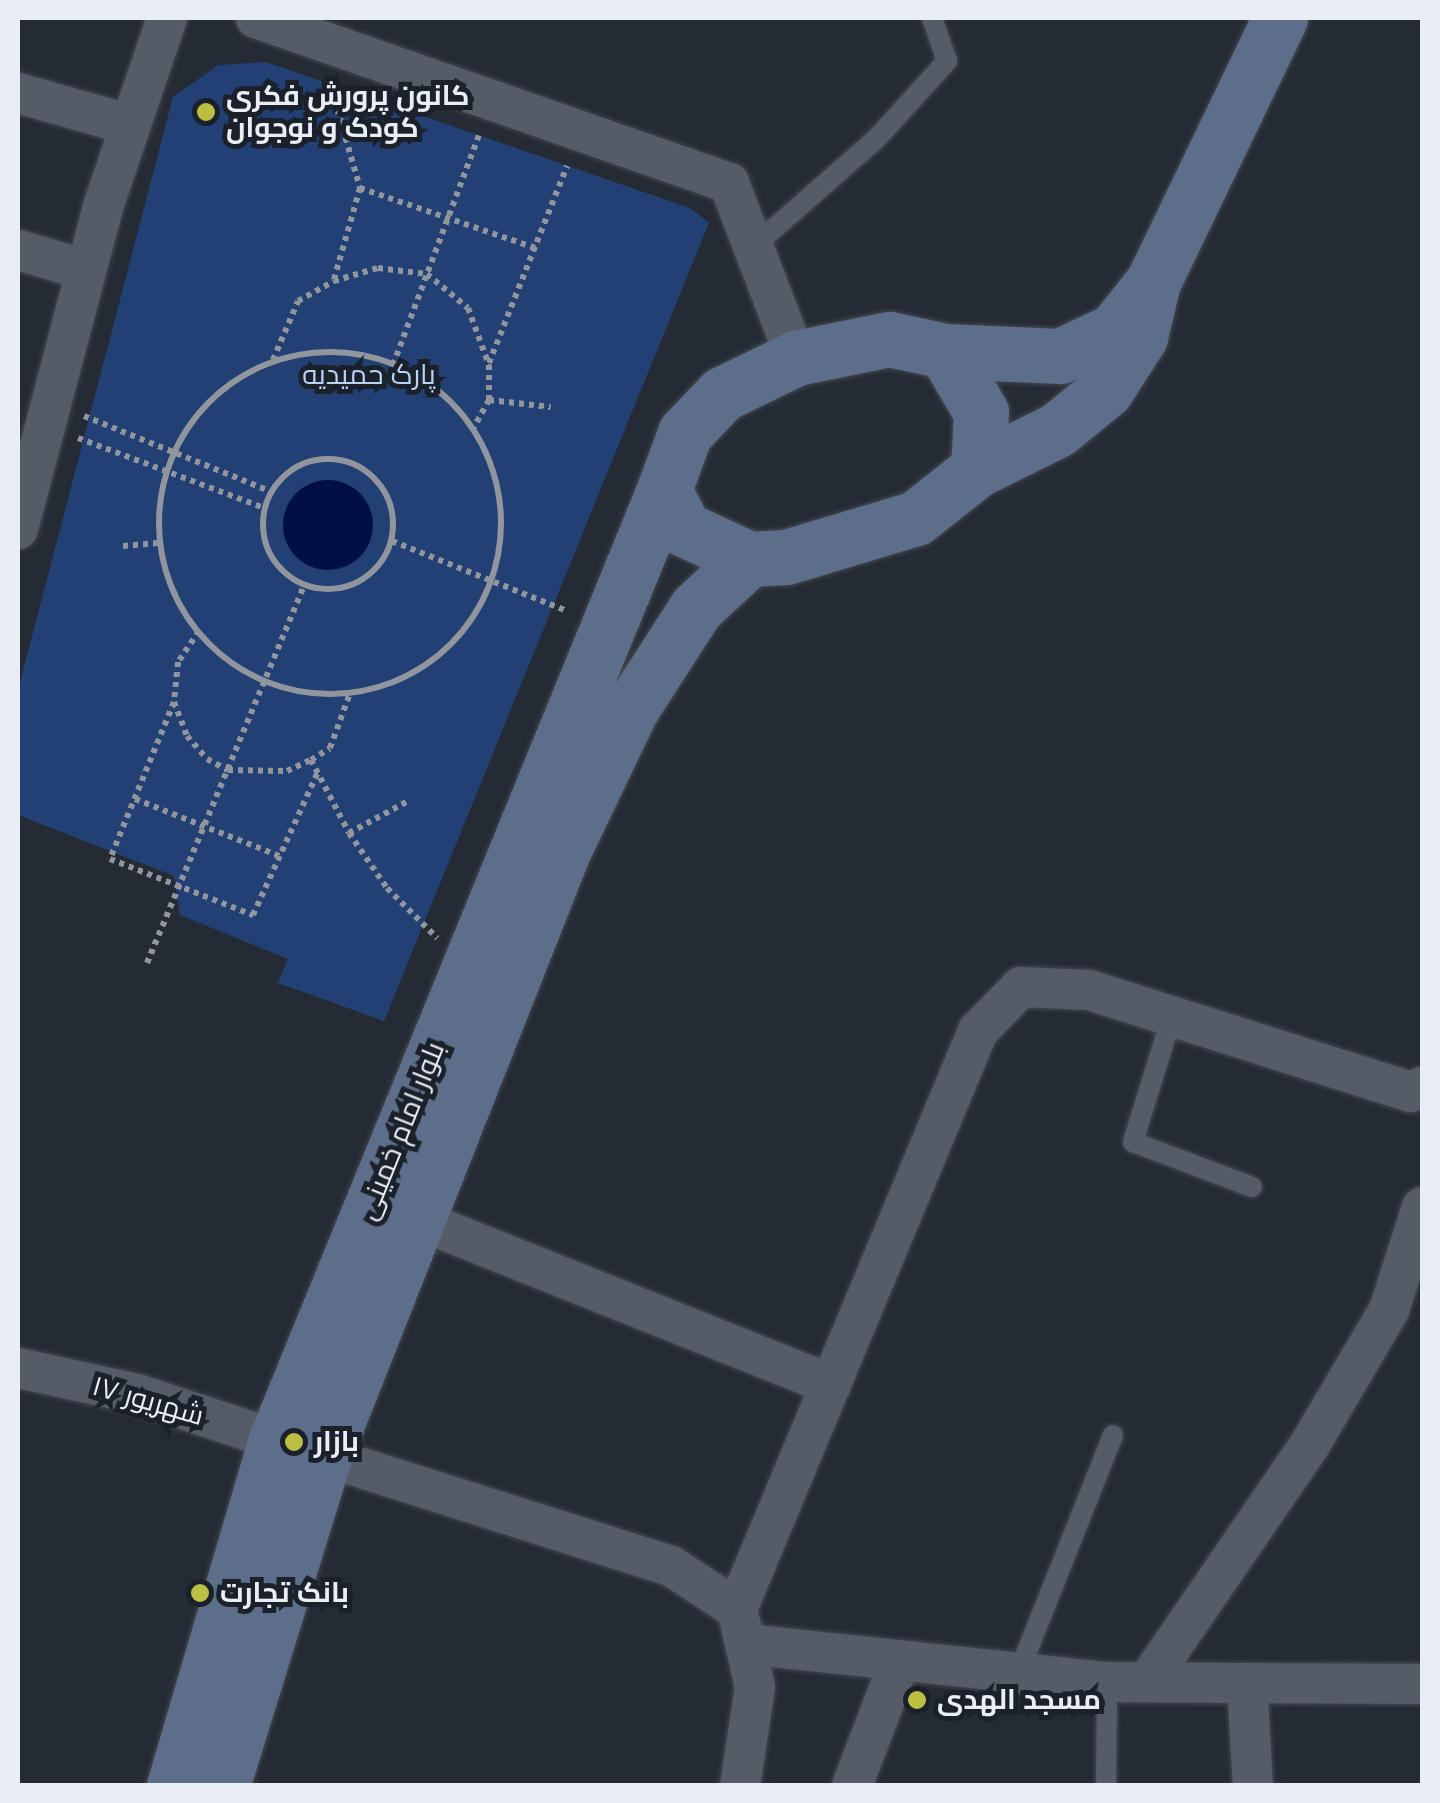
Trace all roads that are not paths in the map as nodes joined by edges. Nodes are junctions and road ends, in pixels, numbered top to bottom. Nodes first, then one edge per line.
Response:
1 (167, 18) edge
2 (256, 18) edge
3 (932, 18) edge
4 (1280, 18) edge
5 (18, 93) edge
6 (130, 125) junction
7 (754, 247) junction
8 (18, 250) edge
9 (86, 270) junction
10 (1153, 282) junction
11 (945, 351) junction
12 (796, 358) junction
13 (978, 469) junction
14 (664, 490) junction
15 (18, 528) edge
16 (750, 559) junction
17 (1172, 1016) junction
18 (1422, 1087) edge
19 (1252, 1187) dead end
20 (1422, 1207) edge
21 (418, 1219) junction
22 (18, 1368) edge
23 (831, 1385) junction
24 (1113, 1435) dead end
25 (300, 1448) junction
26 (741, 1627) junction
27 (900, 1663) junction
28 (1018, 1674) junction
29 (1148, 1681) junction
30 (1107, 1682) junction
31 (1246, 1683) junction
32 (1422, 1684) edge
33 (174, 1786) edge
34 (222, 1786) edge
35 (740, 1786) edge
36 (852, 1786) edge
37 (1106, 1786) edge
38 (1253, 1786) edge

1 - 6 street
2 - 7 street
3 - 7 lane
4 - 10 main road
5 - 6 street
6 - 9 street
7 - 12 street
8 - 9 street
9 - 15 street
10 - 11 main road
10 - 13 main road
11 - 12 main road
11 - 13 main road
12 - 14 main road
13 - 16 main road
14 - 16 main road
14 - 25 main road, بلوار امام خمینی
16 - 21 main road, بلوار امام خمینی
17 - 18 street
17 - 19 lane
17 - 23 street
20 - 29 street
21 - 23 street
21 - 25 main road, بلوار امام خمینی
22 - 25 street, ۱۷ شهریور
23 - 26 street
24 - 28 lane
25 - 26 street, ۱۷ شهریور
25 - 33 main road, بلوار امام خمینی
25 - 34 main road, بلوار امام خمینی
26 - 27 street
26 - 35 street
27 - 28 street
27 - 36 street
28 - 30 street
29 - 30 street
29 - 31 street
30 - 37 lane
31 - 32 street
31 - 38 street

